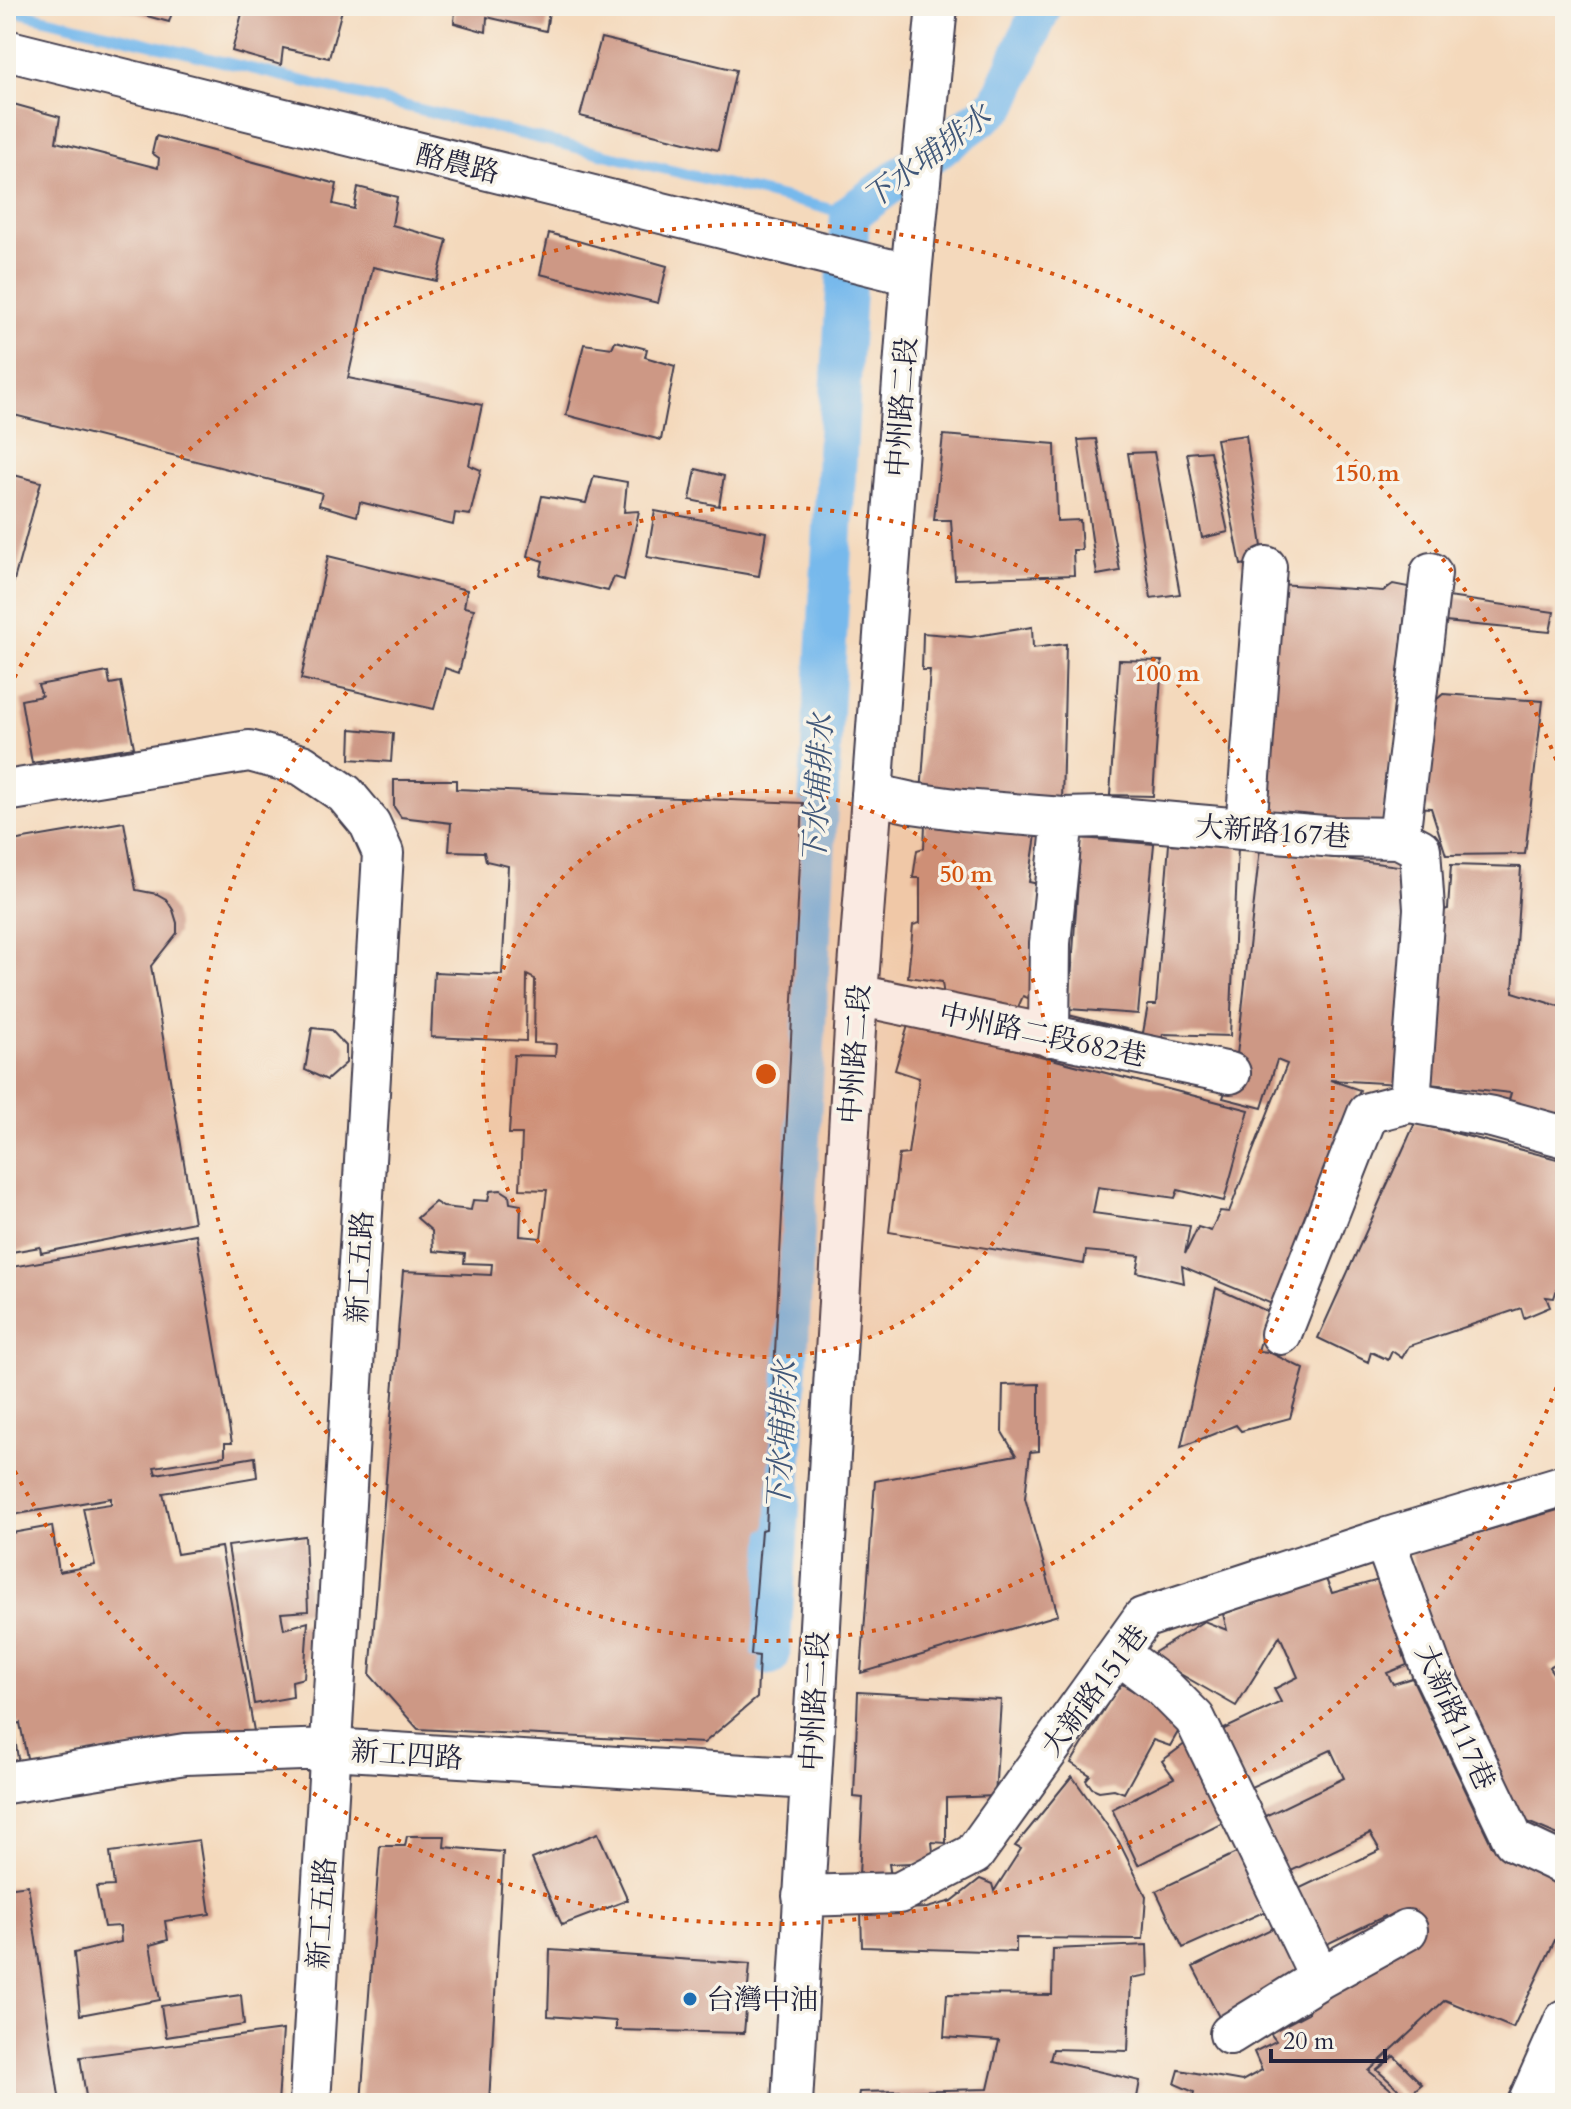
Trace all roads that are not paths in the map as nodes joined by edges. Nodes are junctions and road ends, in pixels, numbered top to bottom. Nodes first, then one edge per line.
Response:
1 (937, 6) edge
2 (6, 50) edge
3 (911, 275) junction
4 (1266, 567) dead end
5 (1431, 573) dead end
6 (6, 791) edge
7 (872, 794) junction
8 (1063, 818) junction
9 (1246, 829) junction
10 (1399, 838) junction
11 (857, 995) junction
12 (1049, 1036) junction
13 (1230, 1073) dead end
14 (1410, 1102) junction
15 (1565, 1137) edge
16 (1281, 1334) dead end
17 (1565, 1485) edge
18 (1384, 1539) junction
19 (1118, 1653) junction
20 (331, 1749) junction
21 (810, 1779) junction
22 (6, 1783) edge
23 (1565, 1865) edge
24 (803, 1896) junction
25 (1407, 1930) dead end
26 (1320, 1978) junction
27 (1565, 2020) edge
28 (1230, 2034) dead end
29 (310, 2103) edge
30 (792, 2103) edge
31 (1528, 2103) edge

1 - 3 street, 中州路二段
2 - 3 street, 酪農路
3 - 7 street, 中州路二段
4 - 9 street
5 - 10 street
6 - 20 street, 新工五路
7 - 8 street, 大新路167巷
7 - 11 street, 中州路二段
8 - 9 street, 大新路167巷
8 - 12 street
9 - 10 street, 大新路167巷
10 - 14 street
11 - 12 street, 中州路二段682巷
11 - 21 street, 中州路二段
12 - 13 street, 中州路二段682巷
14 - 15 street
14 - 16 street
17 - 18 street, 大新路151巷
18 - 19 street, 大新路151巷
18 - 23 street, 大新路117巷
19 - 24 street, 大新路151巷
19 - 26 street
20 - 21 street, 新工四路
20 - 22 street, 新工四路
20 - 29 street, 新工五路
21 - 24 street, 中州路二段
24 - 30 street, 中州路二段
25 - 26 street
26 - 28 street
27 - 31 street

